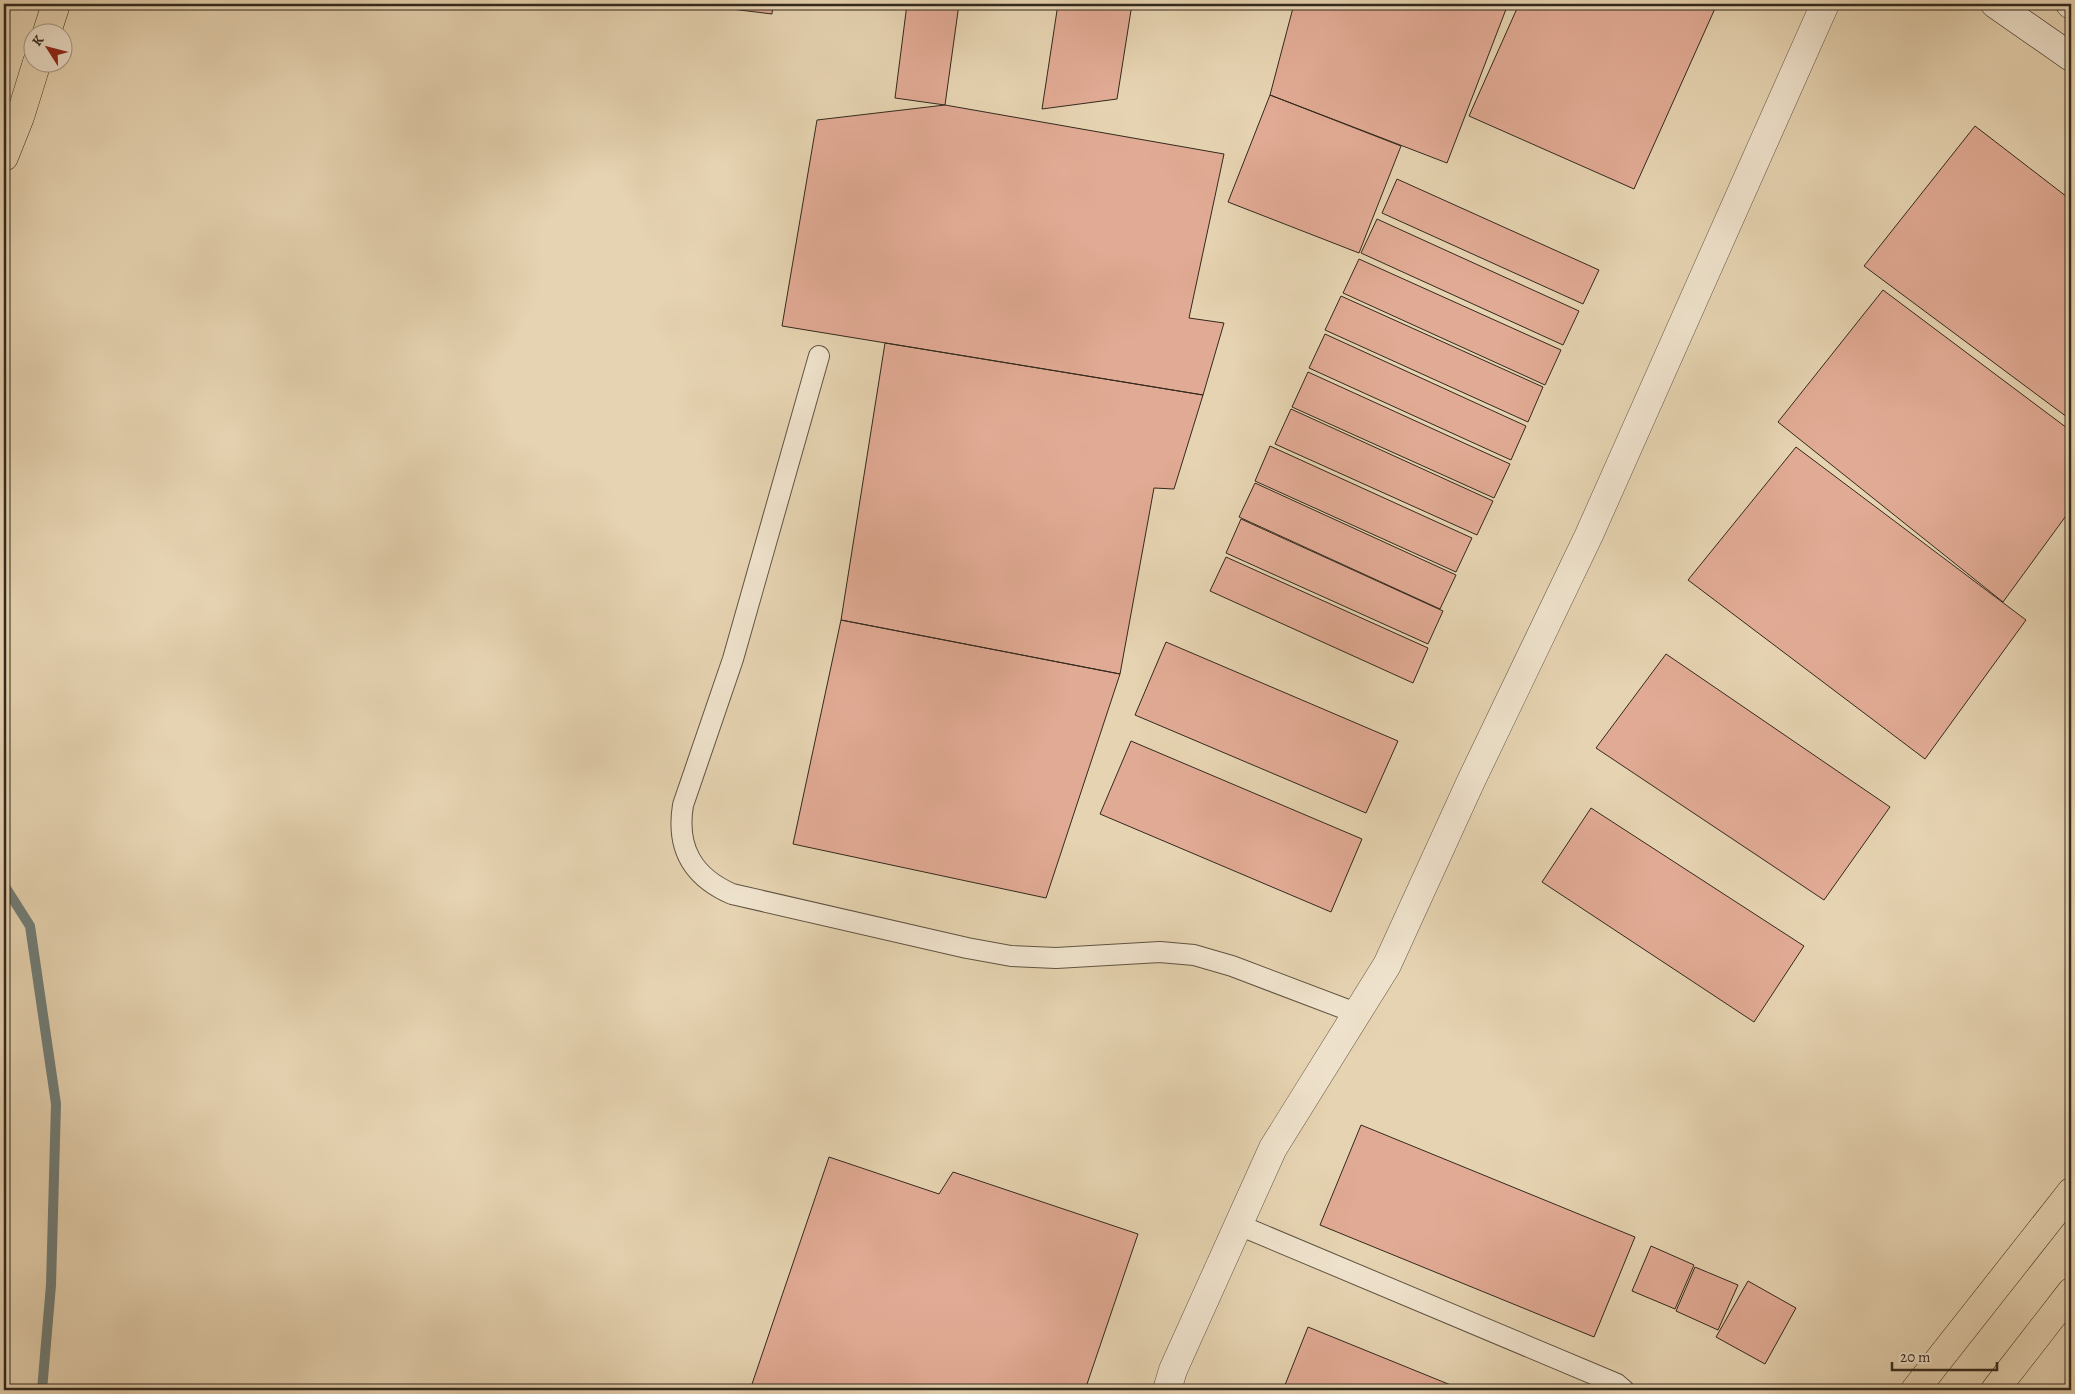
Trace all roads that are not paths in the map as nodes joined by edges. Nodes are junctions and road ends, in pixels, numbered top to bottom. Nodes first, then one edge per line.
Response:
1 (56, 4) edge
2 (1825, 4) edge
3 (1995, 4) edge
4 (50, 22) edge
5 (2071, 57) edge
6 (34, 72) edge
7 (4, 157) edge
8 (819, 356) dead end
9 (1356, 1014) junction
10 (2071, 1192) edge
11 (1239, 1225) junction
12 (2071, 1292) edge
13 (1167, 1390) edge
14 (1624, 1390) edge
15 (1915, 1390) edge
16 (1995, 1390) edge

1 - 4 main road
2 - 9 street
3 - 5 street
6 - 7 main road
8 - 9 lane
9 - 11 street
10 - 15 main road
11 - 13 street
11 - 14 lane
12 - 16 main road

